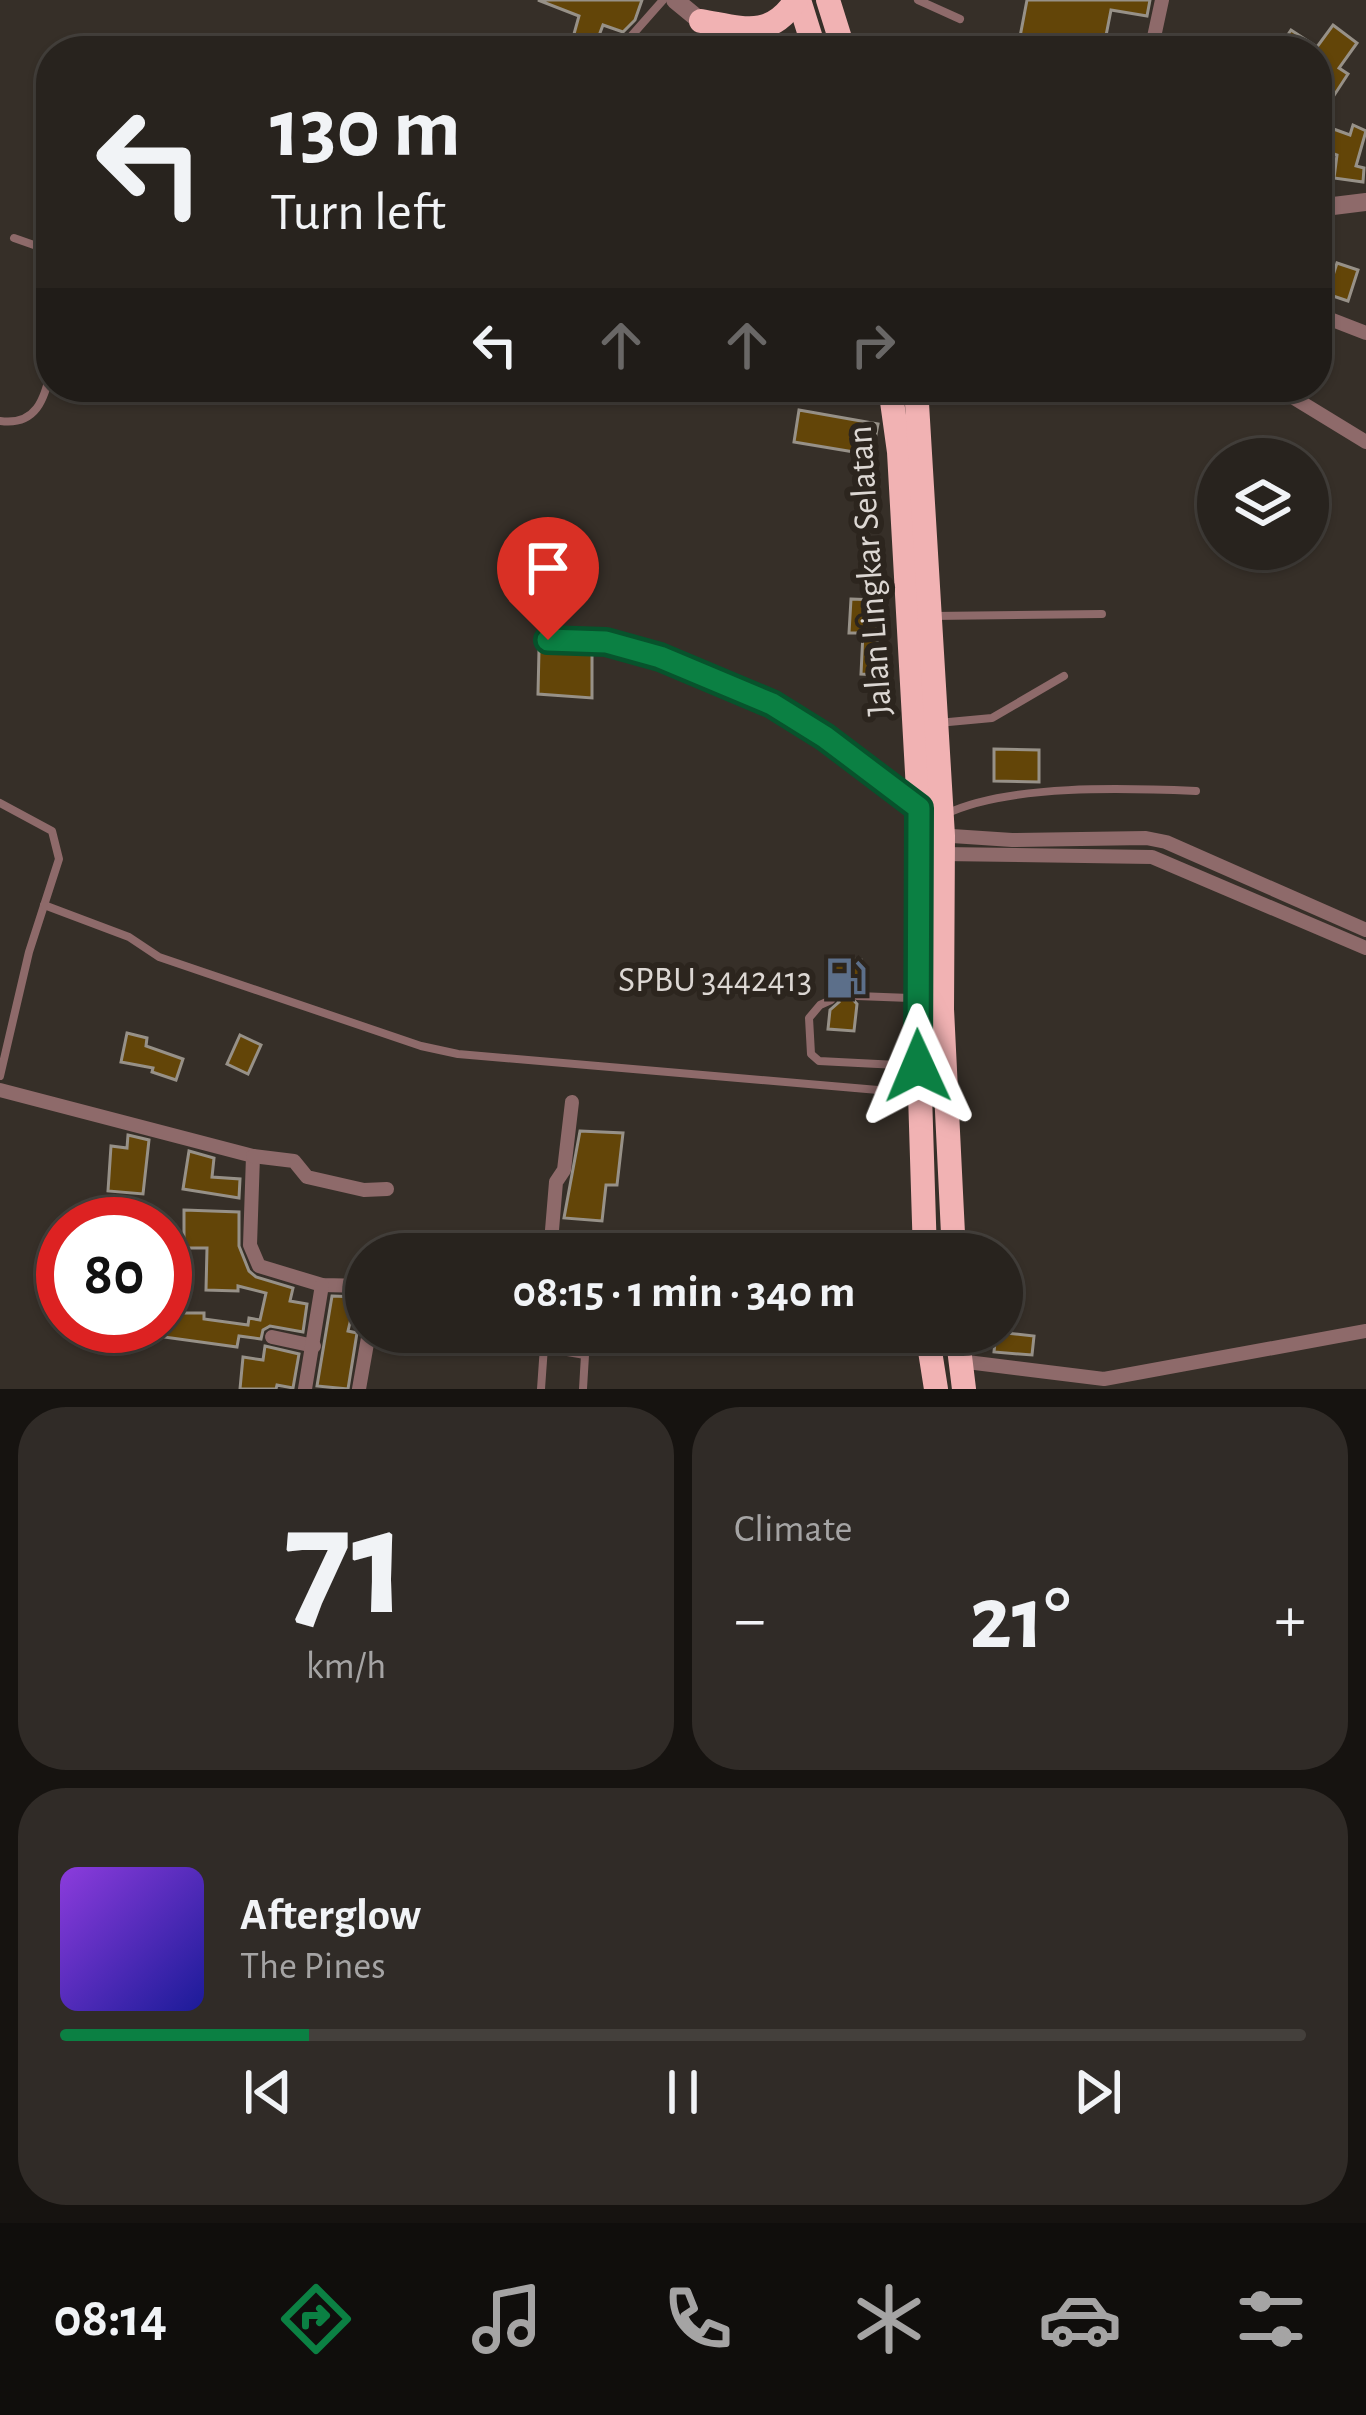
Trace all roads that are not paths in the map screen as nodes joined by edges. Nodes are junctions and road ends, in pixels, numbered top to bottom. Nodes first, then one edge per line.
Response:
1 (663, 0) edge
2 (675, 0) edge
3 (798, 0) edge
4 (828, 0) edge
5 (918, 0) edge
6 (1162, 0) edge
7 (960, 19) dead end
8 (701, 21) junction
9 (631, 36) edge
10 (719, 36) edge
11 (810, 36) edge
12 (839, 36) edge
13 (1154, 36) edge
14 (1366, 202) edge
15 (1332, 206) edge
16 (14, 238) dead end
17 (36, 246) edge
18 (1332, 320) edge
19 (1366, 333) edge
20 (43, 402) edge
21 (892, 402) edge
22 (917, 402) edge
23 (1301, 402) edge
24 (0, 421) edge
25 (1366, 442) edge
26 (1102, 614) dead end
27 (931, 616) junction
28 (548, 640) dead end
29 (1064, 676) dead end
30 (937, 723) junction
31 (1196, 791) dead end
32 (0, 803) edge
33 (931, 832) junction
34 (44, 905) junction
35 (1366, 929) edge
36 (1366, 948) edge
37 (857, 996) dead end
38 (917, 998) junction
39 (831, 1000) dead end
40 (918, 1066) junction
41 (0, 1076) edge
42 (0, 1090) edge
43 (919, 1094) junction
44 (572, 1102) dead end
45 (253, 1156) junction
46 (387, 1189) dead end
47 (552, 1233) edge
48 (924, 1233) edge
49 (952, 1233) edge
50 (322, 1286) junction
51 (345, 1286) edge
52 (1366, 1331) edge
53 (272, 1337) dead end
54 (314, 1346) junction
55 (365, 1353) edge
56 (544, 1353) edge
57 (573, 1353) edge
58 (930, 1353) edge
59 (958, 1353) edge
60 (958, 1361) junction
61 (305, 1389) edge
62 (359, 1389) edge
63 (541, 1389) edge
64 (584, 1389) edge
65 (936, 1389) edge
66 (964, 1389) edge

1 - 9 lane
2 - 8 street
3 - 8 highway
3 - 11 highway
4 - 12 highway
5 - 7 lane
6 - 13 street
8 - 10 street
14 - 15 street
16 - 17 lane
18 - 19 street
20 - 24 lane
21 - 33 highway, Jalan Lingkar Selatan
22 - 27 highway, Jalan Lingkar Selatan
23 - 25 street
26 - 27 lane
27 - 30 highway, Jalan Lingkar Selatan
28 - 33 lane
29 - 30 lane
30 - 33 highway, Jalan Lingkar Selatan
31 - 33 lane
32 - 34 lane
33 - 35 street
33 - 36 street
33 - 38 highway, Jalan Lingkar Selatan
33 - 49 highway, Jalan Lingkar Selatan
34 - 41 lane
34 - 43 lane
37 - 38 lane
38 - 40 highway, Jalan Lingkar Selatan
39 - 40 lane
40 - 43 highway, Jalan Lingkar Selatan
42 - 45 street
43 - 48 highway, Jalan Lingkar Selatan
44 - 47 street
45 - 46 street
45 - 50 street
50 - 51 street
50 - 54 street
52 - 60 street
53 - 54 street
54 - 61 street
55 - 62 street
56 - 63 lane
57 - 64 lane
58 - 65 highway
59 - 60 highway
60 - 66 highway

